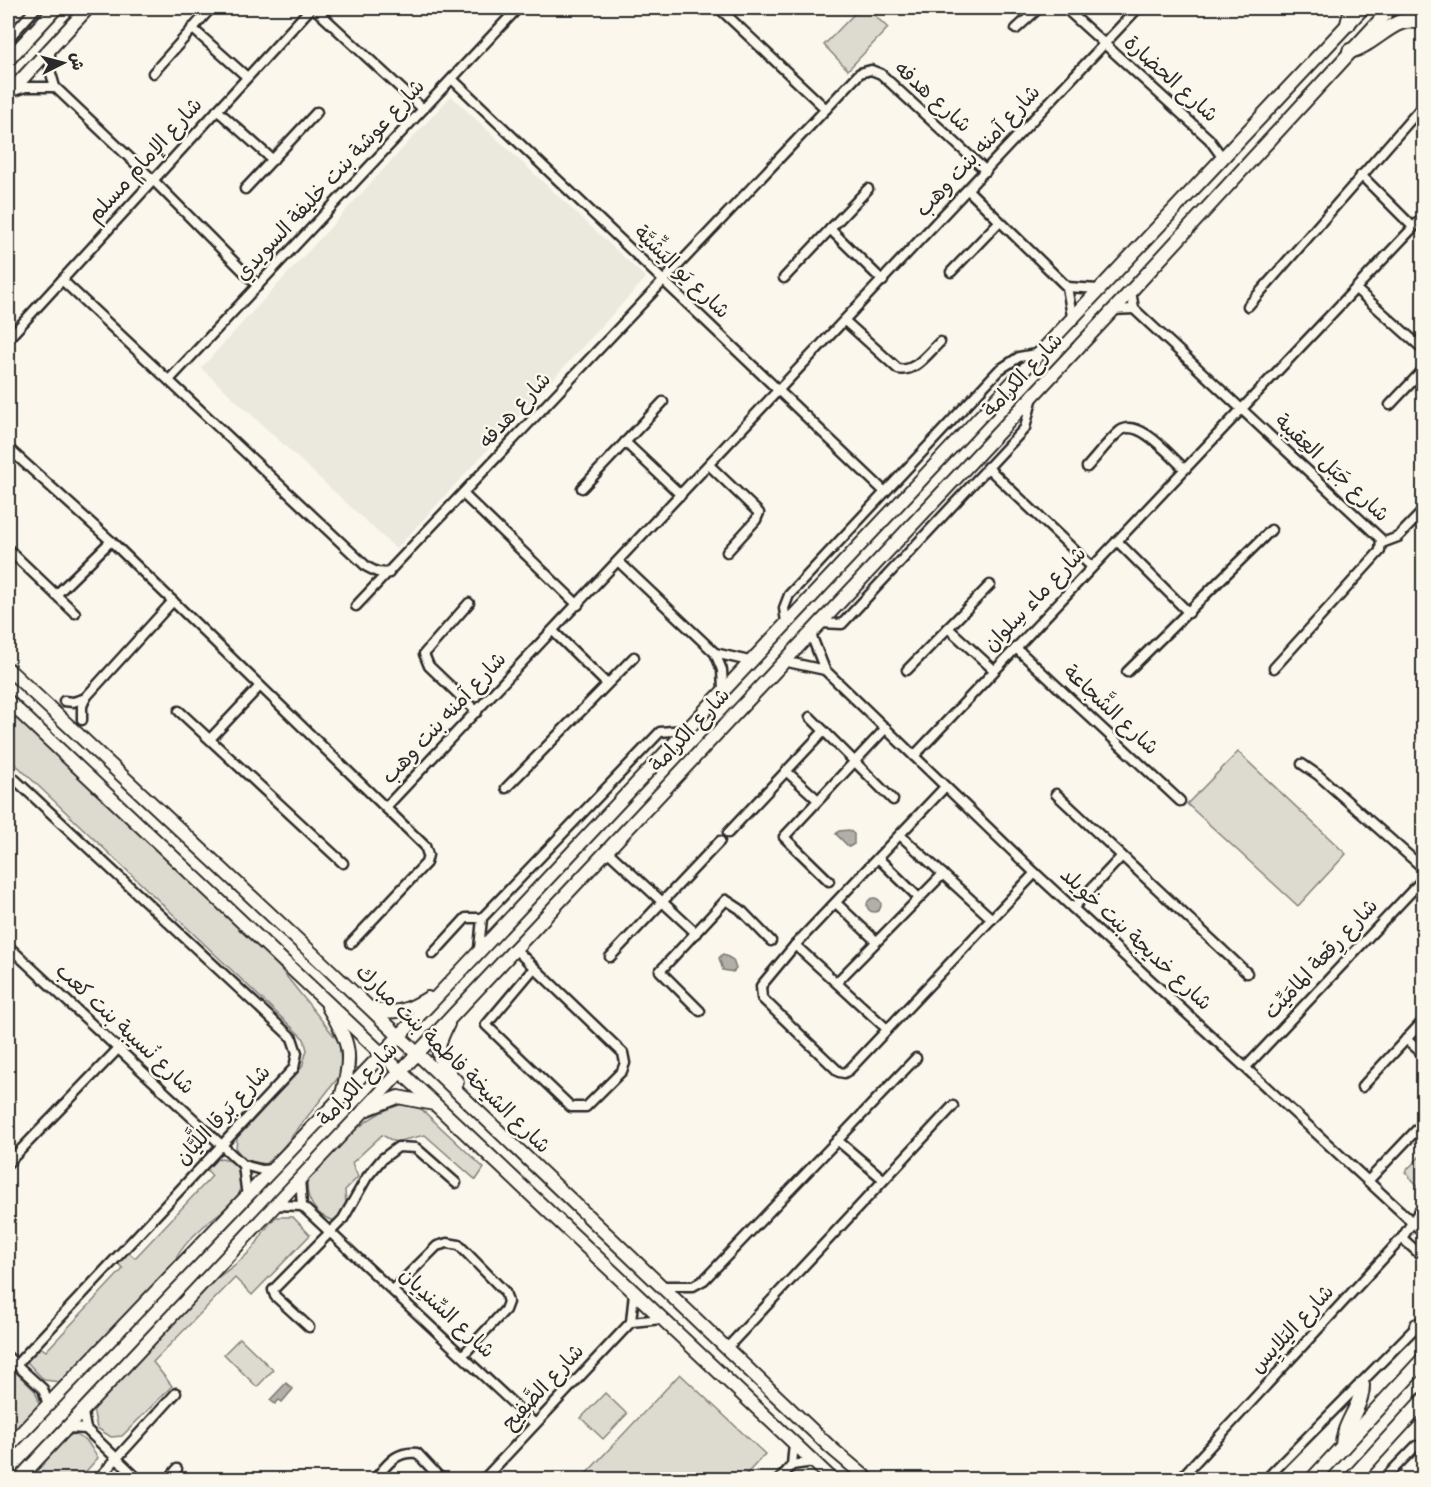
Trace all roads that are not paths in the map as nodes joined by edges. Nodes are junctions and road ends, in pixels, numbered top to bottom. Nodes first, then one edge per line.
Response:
1 (20, 8) edge
2 (36, 8) edge
3 (56, 8) edge
4 (88, 8) edge
5 (211, 8) edge
6 (313, 8) edge
7 (518, 8) edge
8 (719, 8) edge
9 (1039, 8) edge
10 (1065, 8) edge
11 (1138, 8) edge
12 (1352, 8) edge
13 (1364, 8) edge
14 (1391, 8) edge
15 (1419, 8) edge
16 (1424, 11) edge
17 (28, 15) junction
18 (1424, 23) edge
19 (1348, 24) junction
20 (192, 28) junction
21 (1016, 29) dead end
22 (8, 39) edge
23 (1103, 44) junction
24 (50, 48) junction
25 (1350, 51) junction
26 (8, 60) edge
27 (153, 74) dead end
28 (247, 77) junction
29 (452, 79) junction
30 (55, 87) junction
31 (8, 94) edge
32 (423, 109) junction
33 (826, 109) junction
34 (1420, 109) dead end
35 (218, 110) junction
36 (317, 112) dead end
37 (1222, 157) junction
38 (273, 160) junction
39 (986, 171) junction
40 (1360, 175) junction
41 (153, 180) junction
42 (245, 189) dead end
43 (868, 189) dead end
44 (968, 190) junction
45 (1424, 216) edge
46 (999, 222) junction
47 (1413, 227) junction
48 (830, 229) junction
49 (951, 272) dead end
50 (784, 278) dead end
51 (62, 280) junction
52 (664, 281) junction
53 (883, 281) junction
54 (258, 286) junction
55 (1067, 287) junction
56 (1098, 289) junction
57 (1357, 290) junction
58 (1131, 291) junction
59 (1248, 306) dead end
60 (1134, 309) junction
61 (1112, 310) junction
62 (1072, 316) junction
63 (845, 321) junction
64 (8, 339) edge
65 (940, 342) dead end
66 (1424, 350) edge
67 (1036, 354) junction
68 (1424, 369) edge
69 (169, 380) junction
70 (779, 391) junction
71 (1034, 394) junction
72 (663, 402) dead end
73 (1390, 405) dead end
74 (1241, 411) junction
75 (625, 442) junction
76 (8, 448) edge
77 (709, 465) junction
78 (987, 467) junction
79 (1087, 467) dead end
80 (1185, 469) junction
81 (582, 488) dead end
82 (885, 492) junction
83 (463, 494) junction
84 (681, 495) junction
85 (1424, 510) edge
86 (1271, 530) dead end
87 (111, 541) junction
88 (1118, 541) junction
89 (1382, 543) junction
90 (8, 549) edge
91 (727, 552) dead end
92 (618, 561) junction
93 (1092, 567) junction
94 (389, 573) junction
95 (990, 585) dead end
96 (56, 595) junction
97 (173, 601) junction
98 (469, 603) dead end
99 (578, 605) junction
100 (356, 606) dead end
101 (75, 613) dead end
102 (1189, 613) junction
103 (786, 622) junction
104 (819, 623) junction
105 (948, 628) junction
106 (553, 631) junction
107 (810, 632) junction
108 (1016, 648) junction
109 (715, 653) junction
110 (634, 657) dead end
111 (749, 661) junction
112 (783, 662) junction
113 (1274, 668) dead end
114 (8, 669) edge
115 (825, 670) junction
116 (907, 670) dead end
117 (994, 670) junction
118 (1127, 672) dead end
119 (607, 684) junction
120 (260, 686) junction
121 (723, 689) junction
122 (86, 697) junction
123 (8, 701) edge
124 (64, 701) dead end
125 (179, 711) dead end
126 (477, 712) junction
127 (810, 717) dead end
128 (82, 720) dead end
129 (886, 728) junction
130 (684, 730) junction
131 (824, 731) junction
132 (210, 739) junction
133 (914, 756) junction
134 (855, 760) junction
135 (1302, 764) dead end
136 (786, 771) junction
137 (8, 773) edge
138 (945, 787) junction
139 (506, 788) dead end
140 (1056, 794) dead end
141 (818, 800) junction
142 (893, 800) dead end
143 (1180, 801) dead end
144 (386, 807) junction
145 (728, 832) dead end
146 (900, 835) junction
147 (720, 841) dead end
148 (606, 850) junction
149 (1122, 856) junction
150 (878, 858) junction
151 (343, 863) dead end
152 (1424, 869) edge
153 (1035, 873) junction
154 (943, 874) junction
155 (1424, 878) edge
156 (830, 880) dead end
157 (920, 898) junction
158 (662, 901) junction
159 (836, 903) junction
160 (1073, 908) junction
161 (482, 918) junction
162 (992, 919) junction
163 (696, 933) junction
164 (771, 941) dead end
165 (876, 941) junction
166 (351, 943) dead end
167 (795, 945) junction
168 (8, 946) edge
169 (513, 948) junction
170 (479, 949) junction
171 (433, 954) dead end
172 (610, 957) dead end
173 (534, 968) junction
174 (1247, 973) dead end
175 (837, 982) junction
176 (445, 988) junction
177 (320, 993) junction
178 (366, 1005) junction
179 (700, 1011) dead end
180 (453, 1013) junction
181 (1424, 1020) edge
182 (887, 1029) junction
183 (398, 1035) junction
184 (1406, 1039) junction
185 (118, 1049) junction
186 (382, 1052) junction
187 (416, 1053) junction
188 (1424, 1055) edge
189 (916, 1059) dead end
190 (1246, 1067) junction
191 (400, 1070) junction
192 (1362, 1087) dead end
193 (342, 1096) junction
194 (463, 1097) junction
195 (436, 1104) junction
196 (953, 1106) dead end
197 (358, 1113) junction
198 (1424, 1122) edge
199 (837, 1140) junction
200 (221, 1146) junction
201 (8, 1163) edge
202 (243, 1165) junction
203 (273, 1169) junction
204 (300, 1178) junction
205 (883, 1179) junction
206 (1368, 1181) junction
207 (456, 1184) dead end
208 (247, 1197) junction
209 (1424, 1204) edge
210 (274, 1205) junction
211 (302, 1206) junction
212 (1412, 1222) junction
213 (331, 1232) junction
214 (1424, 1233) edge
215 (1402, 1238) junction
216 (1424, 1258) edge
217 (660, 1286) junction
218 (393, 1290) junction
219 (634, 1293) junction
220 (662, 1319) junction
221 (631, 1322) junction
222 (1421, 1324) edge
223 (309, 1327) dead end
224 (726, 1349) junction
225 (463, 1355) junction
226 (8, 1357) edge
227 (1424, 1359) edge
228 (16, 1365) junction
229 (1362, 1385) junction
230 (42, 1389) junction
231 (62, 1392) junction
232 (176, 1393) dead end
233 (1424, 1400) edge
234 (48, 1406) junction
235 (83, 1413) junction
236 (535, 1424) junction
237 (68, 1428) junction
238 (86, 1429) junction
239 (794, 1443) junction
240 (1343, 1446) junction
241 (1416, 1446) dead end
242 (8, 1447) edge
243 (117, 1459) junction
244 (814, 1462) junction
245 (792, 1465) junction
246 (177, 1469) dead end
247 (1183, 1478) edge
248 (18, 1479) edge
249 (97, 1479) edge
250 (139, 1479) edge
251 (168, 1479) edge
252 (374, 1479) edge
253 (442, 1479) edge
254 (483, 1479) edge
255 (779, 1479) edge
256 (833, 1479) edge
257 (869, 1479) edge
258 (1265, 1479) edge
259 (1312, 1479) edge
260 (1352, 1479) edge
261 (1383, 1479) edge

1 - 17 street
2 - 17 street
3 - 26 main road
4 - 24 main road
5 - 20 street
6 - 28 street, شارع الإمام مسلم
6 - 32 street
7 - 29 street, شارع عوشة بنت خليفة السويدي
8 - 33 street
9 - 21 street
10 - 23 street, شارع الحضارة
11 - 23 street, شارع آمنه بنت وهب
12 - 19 main road
13 - 19 main road, شارع الكرامة
14 - 25 main road, شارع الكرامة
15 - 16 main road
17 - 22 street
18 - 25 main road
19 - 37 main road, شارع الكرامة
20 - 27 street
20 - 28 street
23 - 37 street, شارع الحضارة
23 - 39 street, شارع آمنه بنت وهب
24 - 30 street
24 - 31 main road
25 - 58 main road, شارع الكرامة
28 - 35 street, شارع الإمام مسلم
29 - 32 street, شارع عوشة بنت خليفة السويدي
29 - 52 street, شارع يَو اليَشِّيَّة
30 - 31 street
30 - 41 street
32 - 54 street, شارع عوشة بنت خليفة السويدي
33 - 39 street, شارع هدفه
33 - 52 street, شارع هدفه
34 - 40 street
35 - 38 street
35 - 41 street, شارع الإمام مسلم
36 - 38 street
37 - 56 main road, شارع الكرامة
38 - 42 street
39 - 44 street, شارع آمنه بنت وهب
40 - 47 street
40 - 59 street
41 - 51 street, شارع الإمام مسلم
41 - 54 street
43 - 48 street
44 - 46 street
44 - 53 street, شارع آمنه بنت وهب
45 - 47 street, شارع ماء سِلوان
46 - 49 street
46 - 55 street
47 - 57 street, شارع ماء سِلوان
48 - 50 street
48 - 53 street
51 - 64 street, شارع الإمام مسلم
51 - 69 street
52 - 70 street, شارع يَو اليَشِّيَّة
52 - 83 street, شارع هدفه
53 - 63 street, شارع آمنه بنت وهب
54 - 69 street, شارع عوشة بنت خليفة السويدي
55 - 56 street
55 - 62 street
56 - 62 main road, شارع الكرامة
57 - 66 street
57 - 74 street, شارع ماء سِلوان
58 - 60 street
58 - 61 main road, شارع الكرامة
60 - 61 street
60 - 74 street, شارع جَبَل العِقيبة
61 - 71 main road, شارع الكرامة
62 - 67 main road, شارع الكرامة
63 - 65 street
63 - 70 street, شارع آمنه بنت وهب
67 - 82 street
67 - 103 main road, شارع الكرامة
68 - 73 street
69 - 94 street
70 - 77 street, شارع آمنه بنت وهب
70 - 82 street, شارع يَو اليَشِّيَّة
71 - 78 street
71 - 104 main road, شارع الكرامة
72 - 75 street
74 - 80 street, شارع ماء سِلوان
74 - 89 street, شارع جَبَل العِقيبة
75 - 81 street
75 - 84 street
76 - 87 street, شارع آمنه بنت وهب
77 - 84 street, شارع آمنه بنت وهب
77 - 91 street
78 - 93 street
78 - 104 street
79 - 80 street
80 - 88 street, شارع ماء سِلوان
82 - 103 street
83 - 94 street, شارع هدفه
83 - 99 street
84 - 92 street, شارع آمنه بنت وهب
85 - 89 street
86 - 102 street
87 - 96 street
87 - 97 street, شارع آمنه بنت وهب
88 - 93 street, شارع ماء سِلوان
88 - 102 street
89 - 113 street, شارع جَبَل العِقيبة
90 - 96 street
92 - 99 street, شارع آمنه بنت وهب
92 - 109 street
93 - 108 street, شارع ماء سِلوان
94 - 100 street, شارع هدفه
95 - 105 street
96 - 101 street
97 - 120 street, شارع آمنه بنت وهب
97 - 122 street
98 - 126 street
99 - 106 street, شارع آمنه بنت وهب
102 - 118 street
103 - 111 main road, شارع الكرامة
104 - 107 main road, شارع الكرامة
105 - 116 street
105 - 117 street
106 - 119 street
106 - 126 street, شارع آمنه بنت وهب
107 - 112 main road, شارع الكرامة
107 - 115 street, شارع خديجة بنت خويلد
108 - 117 street, شارع ماء سِلوان
108 - 143 street, شارع الشَّجاعة
109 - 111 street
109 - 121 street
110 - 119 street
111 - 121 main road, شارع الكرامة
112 - 115 street
112 - 148 main road, شارع الكرامة
114 - 178 main road, شارع الشيخة فاطمة بنت مبارك
115 - 129 street, شارع خديجة بنت خويلد
117 - 133 street, شارع ماء سِلوان
119 - 139 street
120 - 132 street
120 - 144 street, شارع آمنه بنت وهب
121 - 130 main road, شارع الكرامة
122 - 124 street
122 - 128 street
123 - 177 main road, شارع الشيخة فاطمة بنت مبارك
125 - 132 street
126 - 144 street, شارع آمنه بنت وهب
127 - 131 street
129 - 133 street, شارع خديجة بنت خويلد
129 - 134 street
130 - 161 street
130 - 170 main road, شارع الكرامة
131 - 134 street
131 - 136 street
132 - 151 street
133 - 138 street, شارع خديجة بنت خويلد
134 - 141 street
134 - 142 street
135 - 152 street
136 - 141 street
136 - 145 street
137 - 200 street, شارع بَرقا اللَّيَّان
138 - 146 street
138 - 153 street, شارع خديجة بنت خويلد
140 - 149 street
141 - 156 street
144 - 166 street
146 - 150 street
146 - 154 street
147 - 158 street
148 - 158 street
148 - 169 main road, شارع الكرامة
149 - 160 street
149 - 174 street
150 - 157 street
150 - 159 street
153 - 160 street, شارع خديجة بنت خويلد
153 - 162 street
154 - 157 street
154 - 162 street
155 - 190 street, شارع رِقعة المامَيِّت
157 - 165 street
158 - 163 street
158 - 172 street
159 - 165 street
159 - 167 street
160 - 190 street, شارع خديجة بنت خويلد
161 - 170 street
161 - 171 street
162 - 182 street
163 - 164 street
163 - 179 street
165 - 175 street
167 - 175 street
167 - 182 street
168 - 185 street, شارع نُسيبة بنت كعب
169 - 173 street
169 - 180 main road, شارع الكرامة
170 - 176 main road, شارع الكرامة
173 - 173 street
175 - 182 street
176 - 178 main road
176 - 183 main road, شارع الكرامة
177 - 186 main road, شارع الشيخة فاطمة بنت مبارك
177 - 193 main road
178 - 183 main road, شارع الشيخة فاطمة بنت مبارك
180 - 187 main road, شارع الكرامة
180 - 194 main road
181 - 184 street
183 - 186 main road, شارع الكرامة
183 - 187 main road, شارع الشيخة فاطمة بنت مبارك
184 - 188 street
184 - 192 street
185 - 200 street, شارع نُسيبة بنت كعب
185 - 201 street
186 - 191 main road, شارع الشيخة فاطمة بنت مبارك
186 - 193 main road, شارع الكرامة
187 - 191 main road, شارع الكرامة
187 - 194 main road, شارع الشيخة فاطمة بنت مبارك
189 - 199 street
190 - 206 street, شارع خديجة بنت خويلد
191 - 195 main road, شارع الشيخة فاطمة بنت مبارك
191 - 197 main road, شارع الكرامة
193 - 203 main road, شارع الكرامة
194 - 217 main road, شارع الشيخة فاطمة بنت مبارك
195 - 197 main road
195 - 219 main road, شارع الشيخة فاطمة بنت مبارك
196 - 205 street
197 - 204 main road, شارع الكرامة
198 - 206 street
199 - 205 street
199 - 217 street
200 - 202 street, شارع نُسيبة بنت كعب
200 - 228 street, شارع بَرقا اللَّيَّان
202 - 203 street
202 - 208 street
203 - 208 main road, شارع الكرامة
204 - 210 main road, شارع الكرامة
204 - 211 street
205 - 224 street
206 - 212 street, شارع خديجة بنت خويلد
207 - 213 street
208 - 231 main road, شارع الكرامة
209 - 212 street, شارع اليَلايِس
210 - 211 street
210 - 235 main road, شارع الكرامة
211 - 213 street, شارع السِّندِيان
212 - 214 street, شارع خديجة بنت خويلد
212 - 215 street, شارع اليَلايِس
213 - 218 street, شارع السِّندِيان
213 - 223 street
215 - 216 street
215 - 247 street, شارع اليَلايِس
217 - 224 main road, شارع الشيخة فاطمة بنت مبارك
218 - 225 street, شارع السِّندِيان
218 - 225 street
219 - 220 main road, شارع الشيخة فاطمة بنت مبارك
219 - 221 street
220 - 221 street
220 - 239 main road, شارع الشيخة فاطمة بنت مبارك
221 - 236 street, شارع الصَّفِيح
222 - 229 street
224 - 257 main road, شارع الشيخة فاطمة بنت مبارك
225 - 236 street, شارع السِّندِيان
226 - 228 street
227 - 240 main road
228 - 230 street
229 - 240 main road
229 - 258 street
230 - 231 street
230 - 234 street
231 - 234 main road, شارع الكرامة
232 - 243 street
233 - 260 main road
234 - 242 main road, شارع الكرامة
235 - 237 main road, شارع الكرامة
235 - 238 street
236 - 254 street, شارع الصَّفِيح
237 - 238 street
237 - 248 main road, شارع الكرامة
238 - 243 street
239 - 244 main road, شارع الشيخة فاطمة بنت مبارك
239 - 245 street
240 - 259 main road
241 - 261 street
243 - 249 street
243 - 250 street
244 - 245 street
244 - 256 main road, شارع الشيخة فاطمة بنت مبارك
245 - 255 street
246 - 251 street
252 - 253 street

